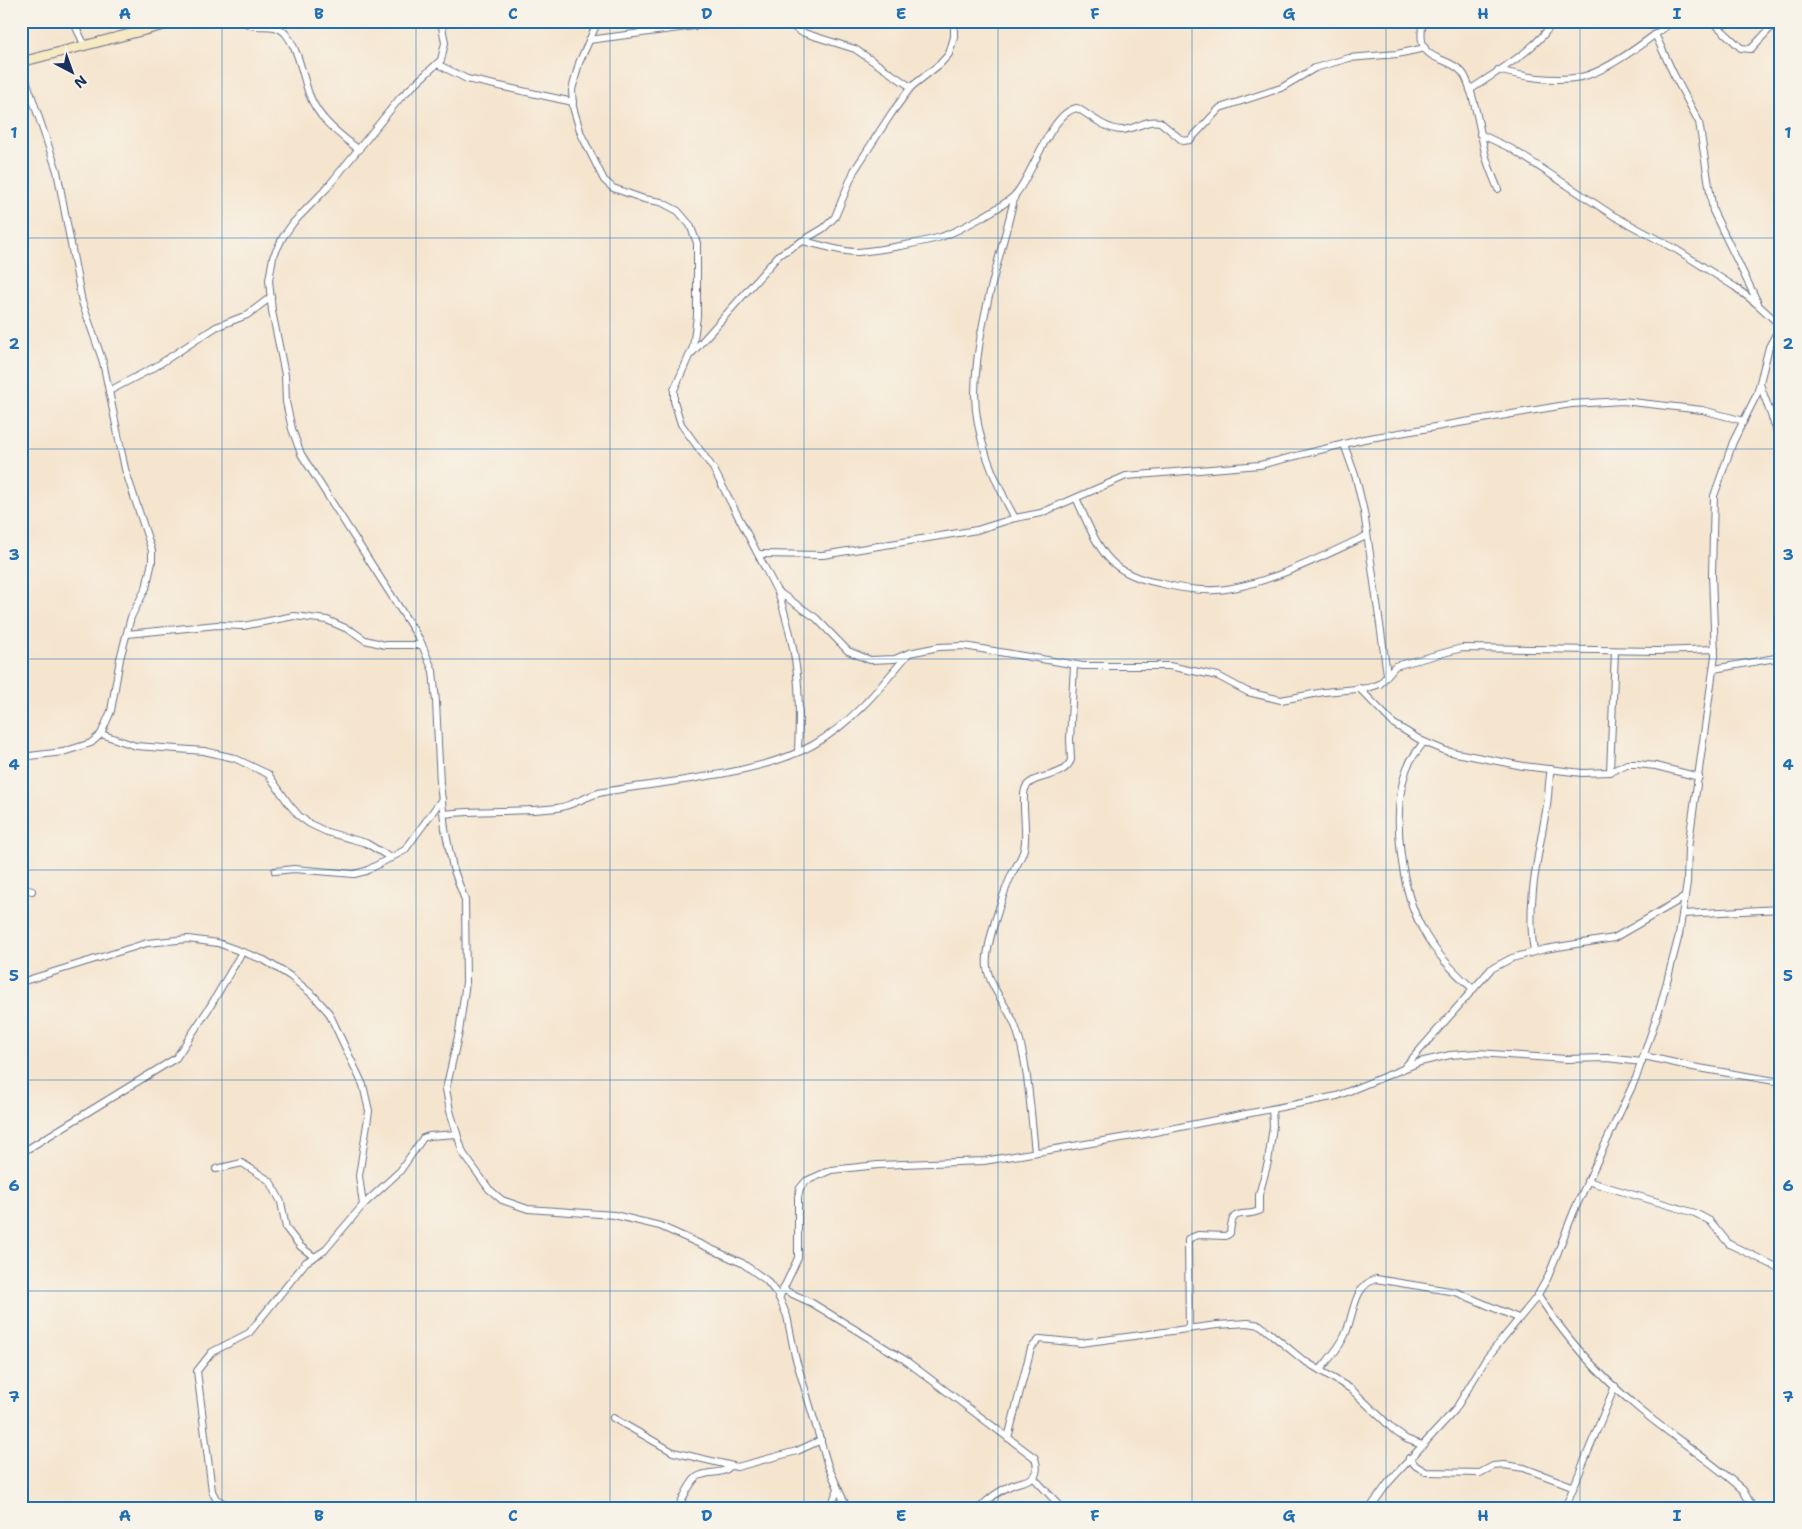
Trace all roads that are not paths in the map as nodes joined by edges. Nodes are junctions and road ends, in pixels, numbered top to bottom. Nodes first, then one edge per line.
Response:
1 (73, 21) edge
2 (180, 21) edge
3 (243, 21) edge
4 (441, 21) edge
5 (598, 21) edge
6 (732, 21) edge
7 (785, 21) edge
8 (954, 21) edge
9 (1423, 21) edge
10 (1553, 21) edge
11 (1673, 21) edge
12 (1712, 21) edge
13 (1777, 21) edge
14 (1656, 34) junction
15 (589, 40) junction
16 (84, 44) junction
17 (1425, 48) junction
18 (21, 63) edge
19 (437, 64) junction
20 (1498, 70) junction
21 (911, 87) junction
22 (1470, 90) junction
23 (573, 102) junction
24 (1480, 134) junction
25 (359, 150) junction
26 (1498, 189) dead end
27 (1015, 195) junction
28 (802, 241) junction
29 (271, 297) junction
30 (1760, 306) junction
31 (1780, 325) edge
32 (690, 355) junction
33 (1760, 384) junction
34 (109, 391) junction
35 (1744, 421) junction
36 (1778, 421) edge
37 (1781, 443) edge
38 (1344, 444) junction
39 (1076, 498) junction
40 (1015, 518) junction
41 (1366, 536) junction
42 (759, 554) junction
43 (777, 591) junction
44 (127, 634) junction
45 (422, 645) junction
46 (1715, 649) junction
47 (1614, 651) junction
48 (909, 653) junction
49 (1781, 657) edge
50 (1074, 665) junction
51 (1714, 669) junction
52 (1387, 674) junction
53 (1359, 688) junction
54 (101, 734) junction
55 (1424, 742) junction
56 (798, 751) junction
57 (21, 757) edge
58 (1551, 769) junction
59 (1610, 772) junction
60 (1699, 777) junction
61 (442, 799) junction
62 (444, 814) junction
63 (391, 858) junction
64 (276, 870) dead end
65 (21, 888) edge
66 (32, 891) dead end
67 (1685, 897) junction
68 (1781, 909) edge
69 (1682, 914) junction
70 (242, 952) junction
71 (1534, 952) junction
72 (21, 982) edge
73 (1472, 988) junction
74 (1643, 1059) junction
75 (1403, 1068) junction
76 (1781, 1082) edge
77 (1272, 1109) junction
78 (457, 1134) junction
79 (1035, 1152) junction
80 (21, 1154) edge
81 (216, 1169) dead end
82 (1587, 1181) junction
83 (363, 1204) junction
84 (314, 1257) junction
85 (1781, 1269) edge
86 (784, 1290) junction
87 (1538, 1295) junction
88 (779, 1298) junction
89 (1518, 1318) junction
90 (1189, 1328) junction
91 (1320, 1370) junction
92 (1615, 1386) junction
93 (613, 1418) dead end
94 (1008, 1438) junction
95 (820, 1440) junction
96 (1422, 1445) junction
97 (1409, 1458) junction
98 (731, 1466) junction
99 (1033, 1477) junction
100 (1572, 1486) junction
101 (838, 1489) junction
102 (233, 1508) edge
103 (678, 1508) edge
104 (830, 1508) edge
105 (847, 1508) edge
106 (980, 1508) edge
107 (1062, 1508) edge
108 (1370, 1508) edge
109 (1565, 1508) edge
110 (1753, 1508) edge

1 - 16 street
2 - 16 main road
3 - 25 street
4 - 19 street
5 - 15 street
6 - 15 street
7 - 21 street
8 - 21 street
9 - 17 street
10 - 20 street
11 - 14 street
12 - 13 street
14 - 20 street
14 - 30 street
15 - 23 street
16 - 18 main road
17 - 22 street
17 - 27 street
18 - 34 street
19 - 23 street
19 - 25 street
20 - 22 street
21 - 28 street
22 - 24 street
23 - 32 street
24 - 26 street
24 - 30 street
25 - 29 street
27 - 28 street
27 - 40 street
28 - 32 street
29 - 34 street
29 - 45 street
30 - 31 street
31 - 33 street
32 - 42 street
33 - 35 street
33 - 36 street
34 - 44 street
35 - 38 street
35 - 46 street
36 - 37 street
38 - 39 street
38 - 41 street
39 - 40 street
39 - 41 street
40 - 42 street
41 - 52 street
42 - 43 street
43 - 48 street
43 - 56 street
44 - 45 street
44 - 54 street
45 - 61 street
46 - 47 street
46 - 51 street
47 - 52 street
47 - 59 street
48 - 50 street
48 - 56 street
49 - 51 street
50 - 53 street
50 - 79 street
51 - 60 street
52 - 53 street
53 - 55 street
54 - 57 street
54 - 63 street
55 - 58 street
55 - 73 street
56 - 62 street
58 - 59 street
58 - 71 street
59 - 60 street
60 - 67 street
61 - 62 street
61 - 63 street
62 - 78 street
63 - 64 street
65 - 66 street
67 - 69 street
67 - 71 street
68 - 69 street
69 - 74 street
70 - 72 street
70 - 80 street
70 - 83 street
71 - 73 street
73 - 75 street
74 - 75 street
74 - 76 street
74 - 82 street
75 - 77 street
77 - 79 street
77 - 90 street
78 - 83 street
78 - 88 street
79 - 86 street
81 - 84 street
82 - 85 street
82 - 87 street
83 - 84 street
84 - 102 street
86 - 88 street
86 - 94 street
87 - 89 street
87 - 92 street
88 - 95 street
89 - 91 street
89 - 96 street
90 - 91 street
90 - 94 street
91 - 96 street
92 - 100 street
92 - 110 street
93 - 98 street
94 - 99 street
95 - 98 street
95 - 101 street
96 - 97 street
97 - 100 street
97 - 108 street
98 - 103 street
99 - 106 street
99 - 107 street
100 - 109 street
101 - 104 street
101 - 105 street

